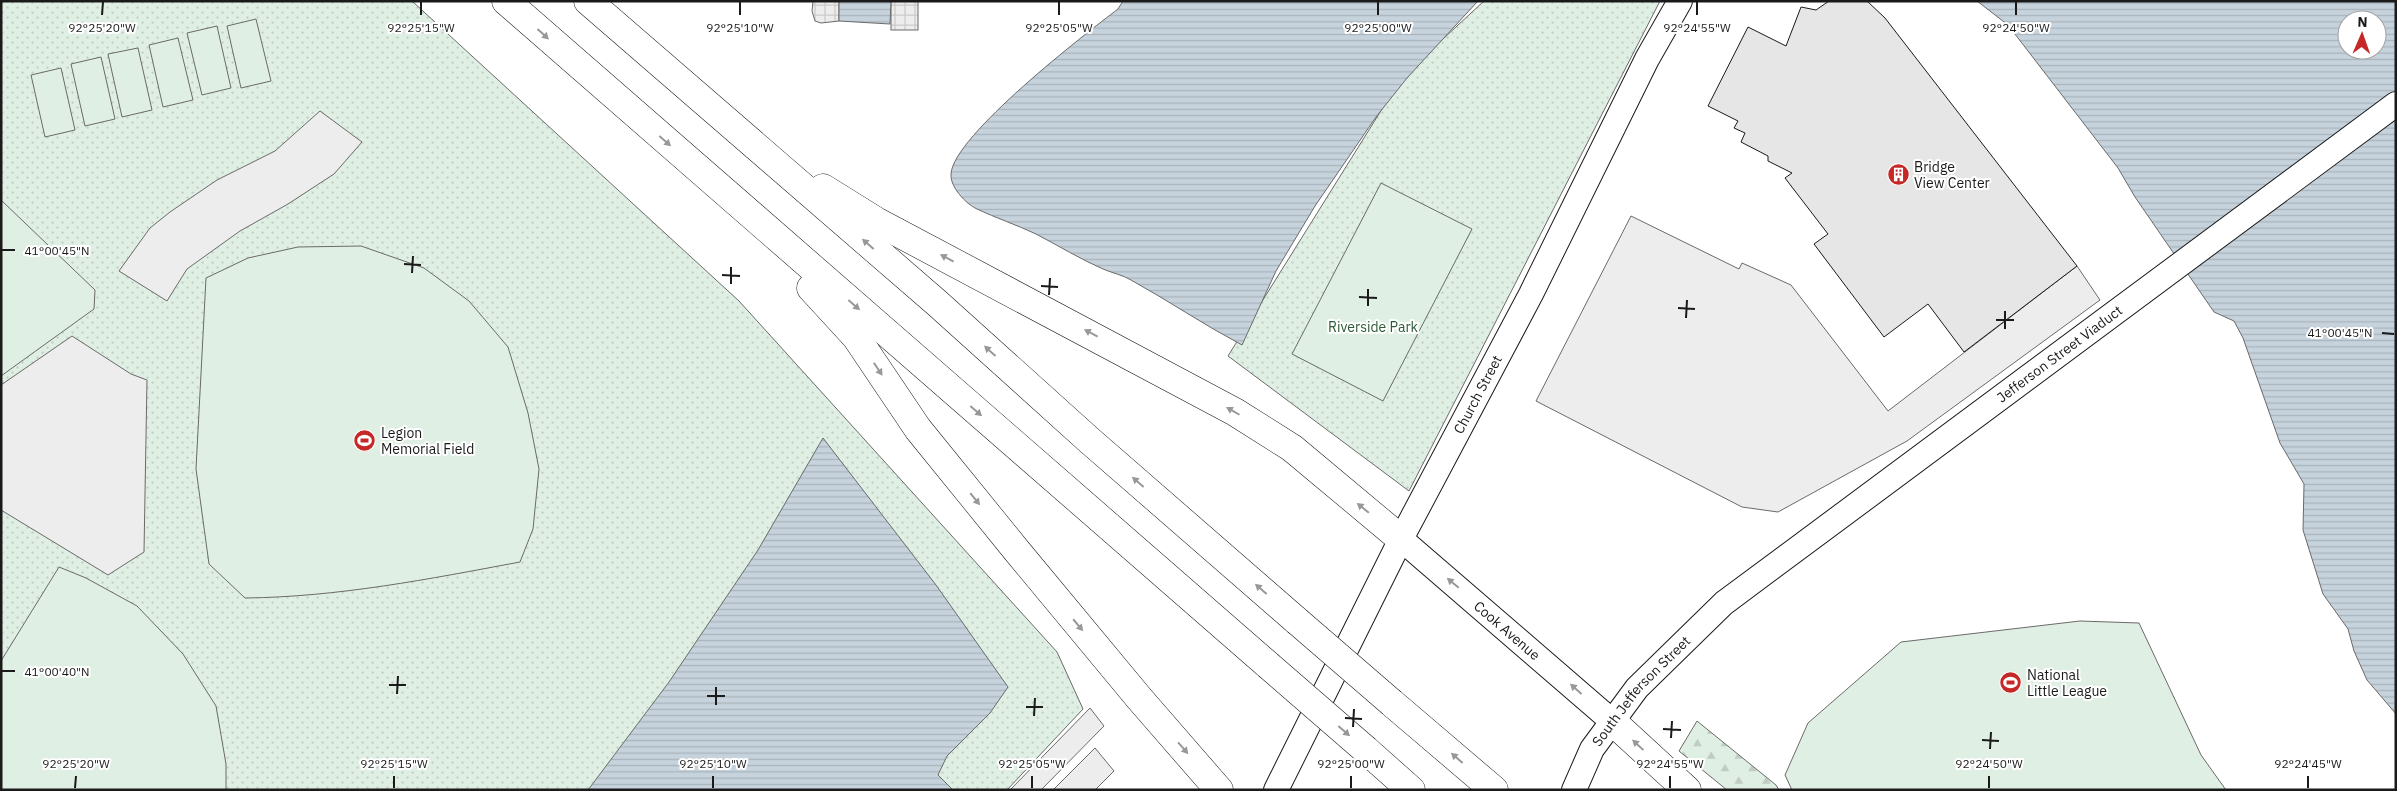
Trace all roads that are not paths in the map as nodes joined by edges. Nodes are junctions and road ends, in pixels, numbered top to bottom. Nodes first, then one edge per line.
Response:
1 (506, 1) edge
2 (588, 1) edge
3 (1680, 1) edge
4 (2396, 104) edge
5 (752, 145) junction
6 (706, 176) junction
7 (1401, 539) junction
8 (1724, 603) joint
9 (1613, 722) junction
10 (1219, 790) edge
11 (1276, 790) edge
12 (1412, 790) edge
13 (1494, 790) edge
14 (1574, 790) edge
15 (1687, 790) edge

1 -> 6 highway
2 - 5 highway
3 - 7 main road, Church Street
4 - 8 main road, Jefferson Street Viaduct
7 -> 5 highway
13 -> 5 highway, bridge
6 -> 10 highway
6 -> 12 highway, bridge
9 -> 7 main road, Cook Avenue
7 - 11 main road, Church Street
8 - 9 main road, South Jefferson Street
9 - 14 main road, South Jefferson Street
15 -> 9 highway

